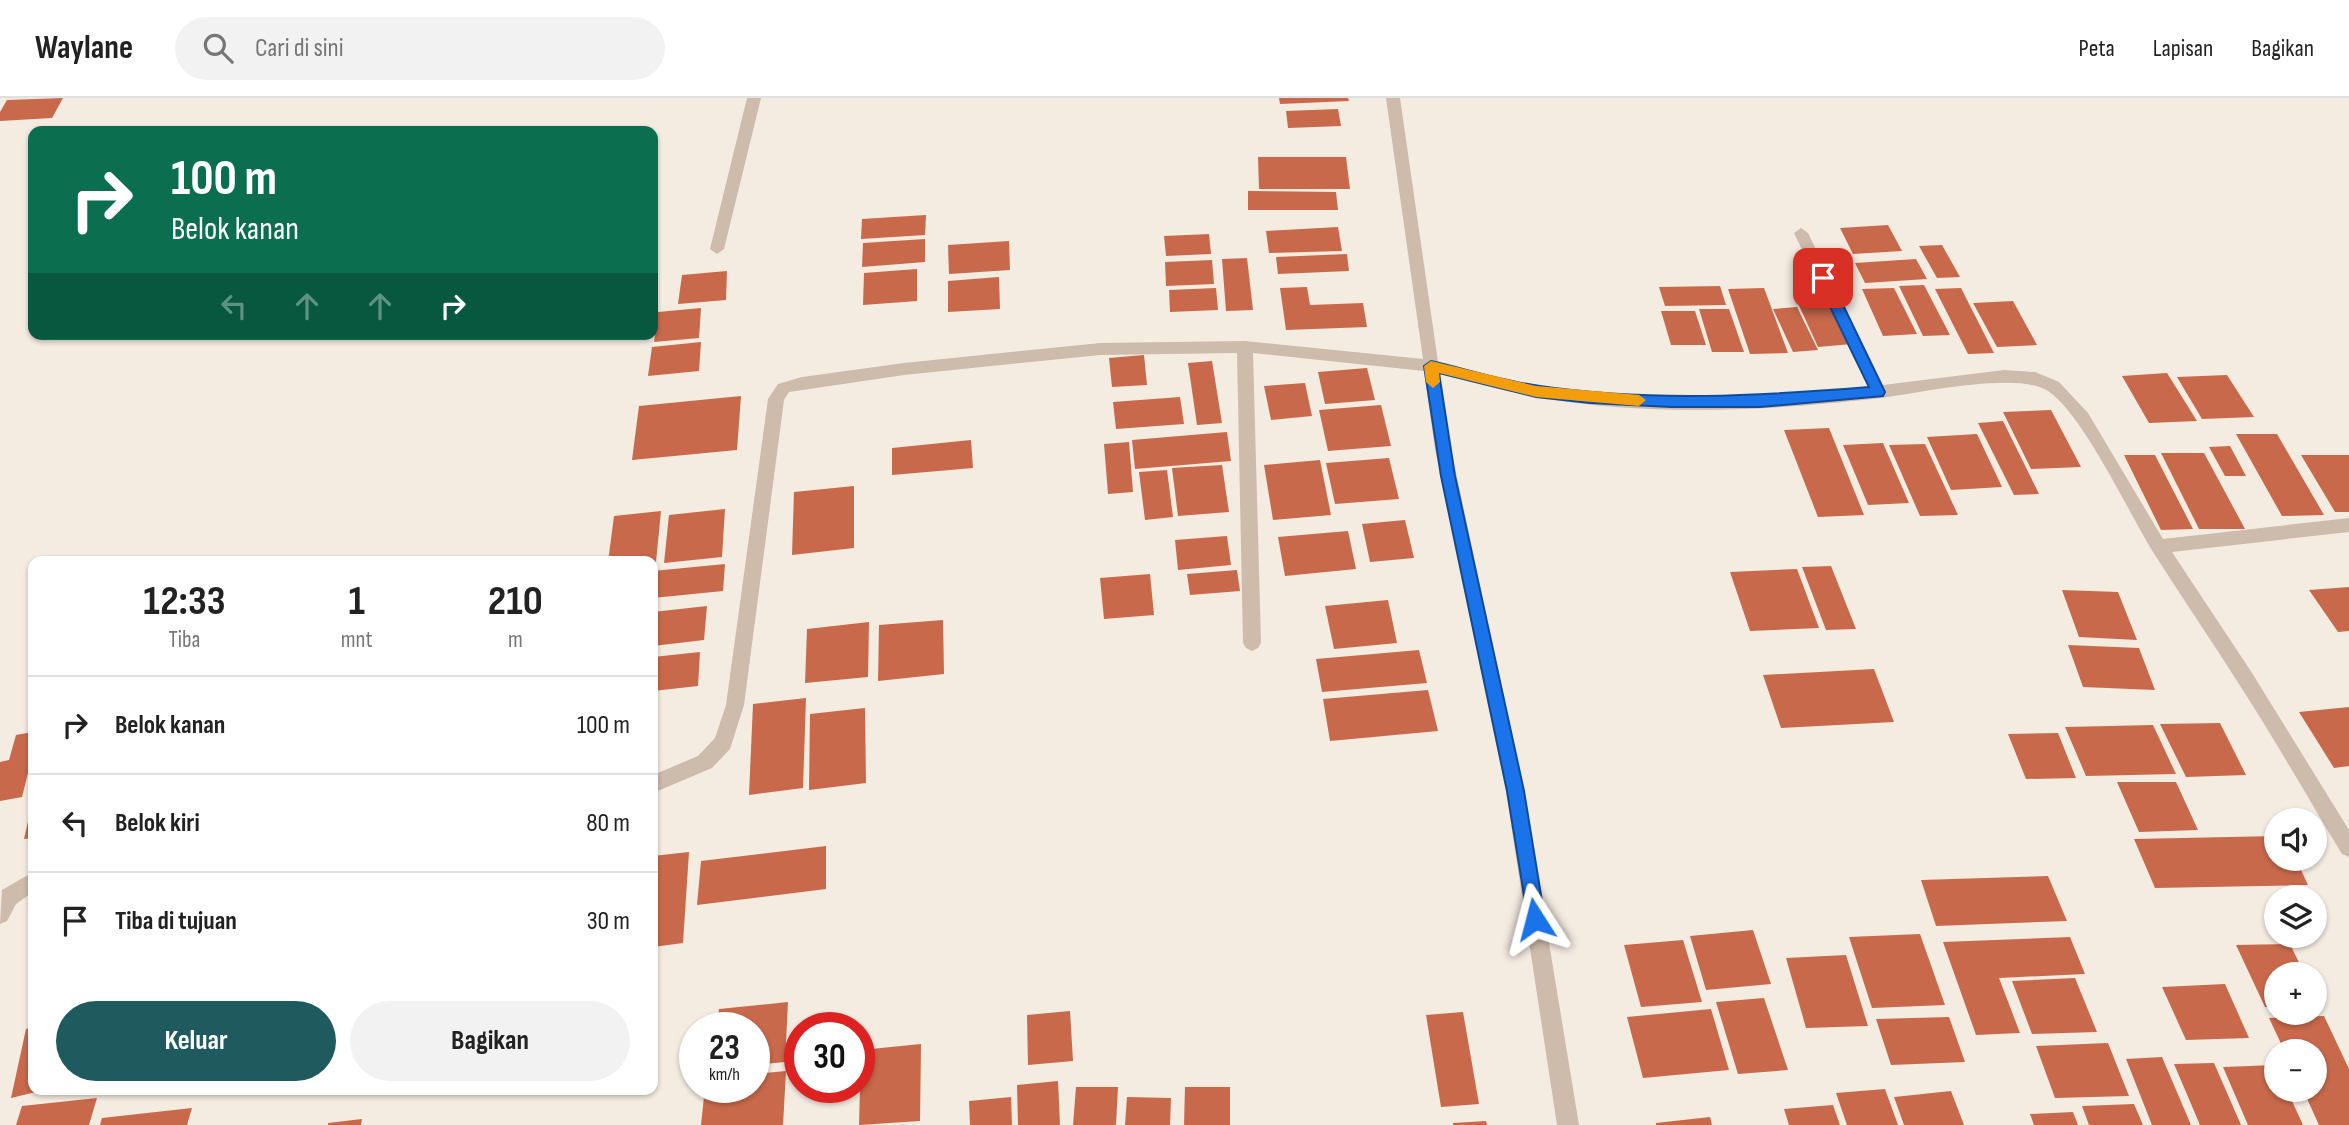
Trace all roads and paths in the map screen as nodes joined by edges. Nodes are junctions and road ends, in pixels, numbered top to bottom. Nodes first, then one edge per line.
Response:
1 (754, 98) edge
2 (1393, 98) edge
3 (1801, 233) dead end
4 (717, 249) dead end
5 (1245, 347) junction
6 (1431, 366) junction
7 (1878, 392) junction
8 (2349, 525) edge
9 (2159, 546) junction
10 (1252, 643) dead end
11 (658, 782) edge
12 (2349, 848) edge
13 (28, 884) edge
14 (0, 914) edge
15 (1568, 1125) edge

1 - 4 street
2 - 6 street
3 - 7 street
5 - 6 street
5 - 10 street
5 - 11 street
6 - 7 street
6 - 15 street
7 - 9 street
8 - 9 street
9 - 12 street
13 - 14 street

